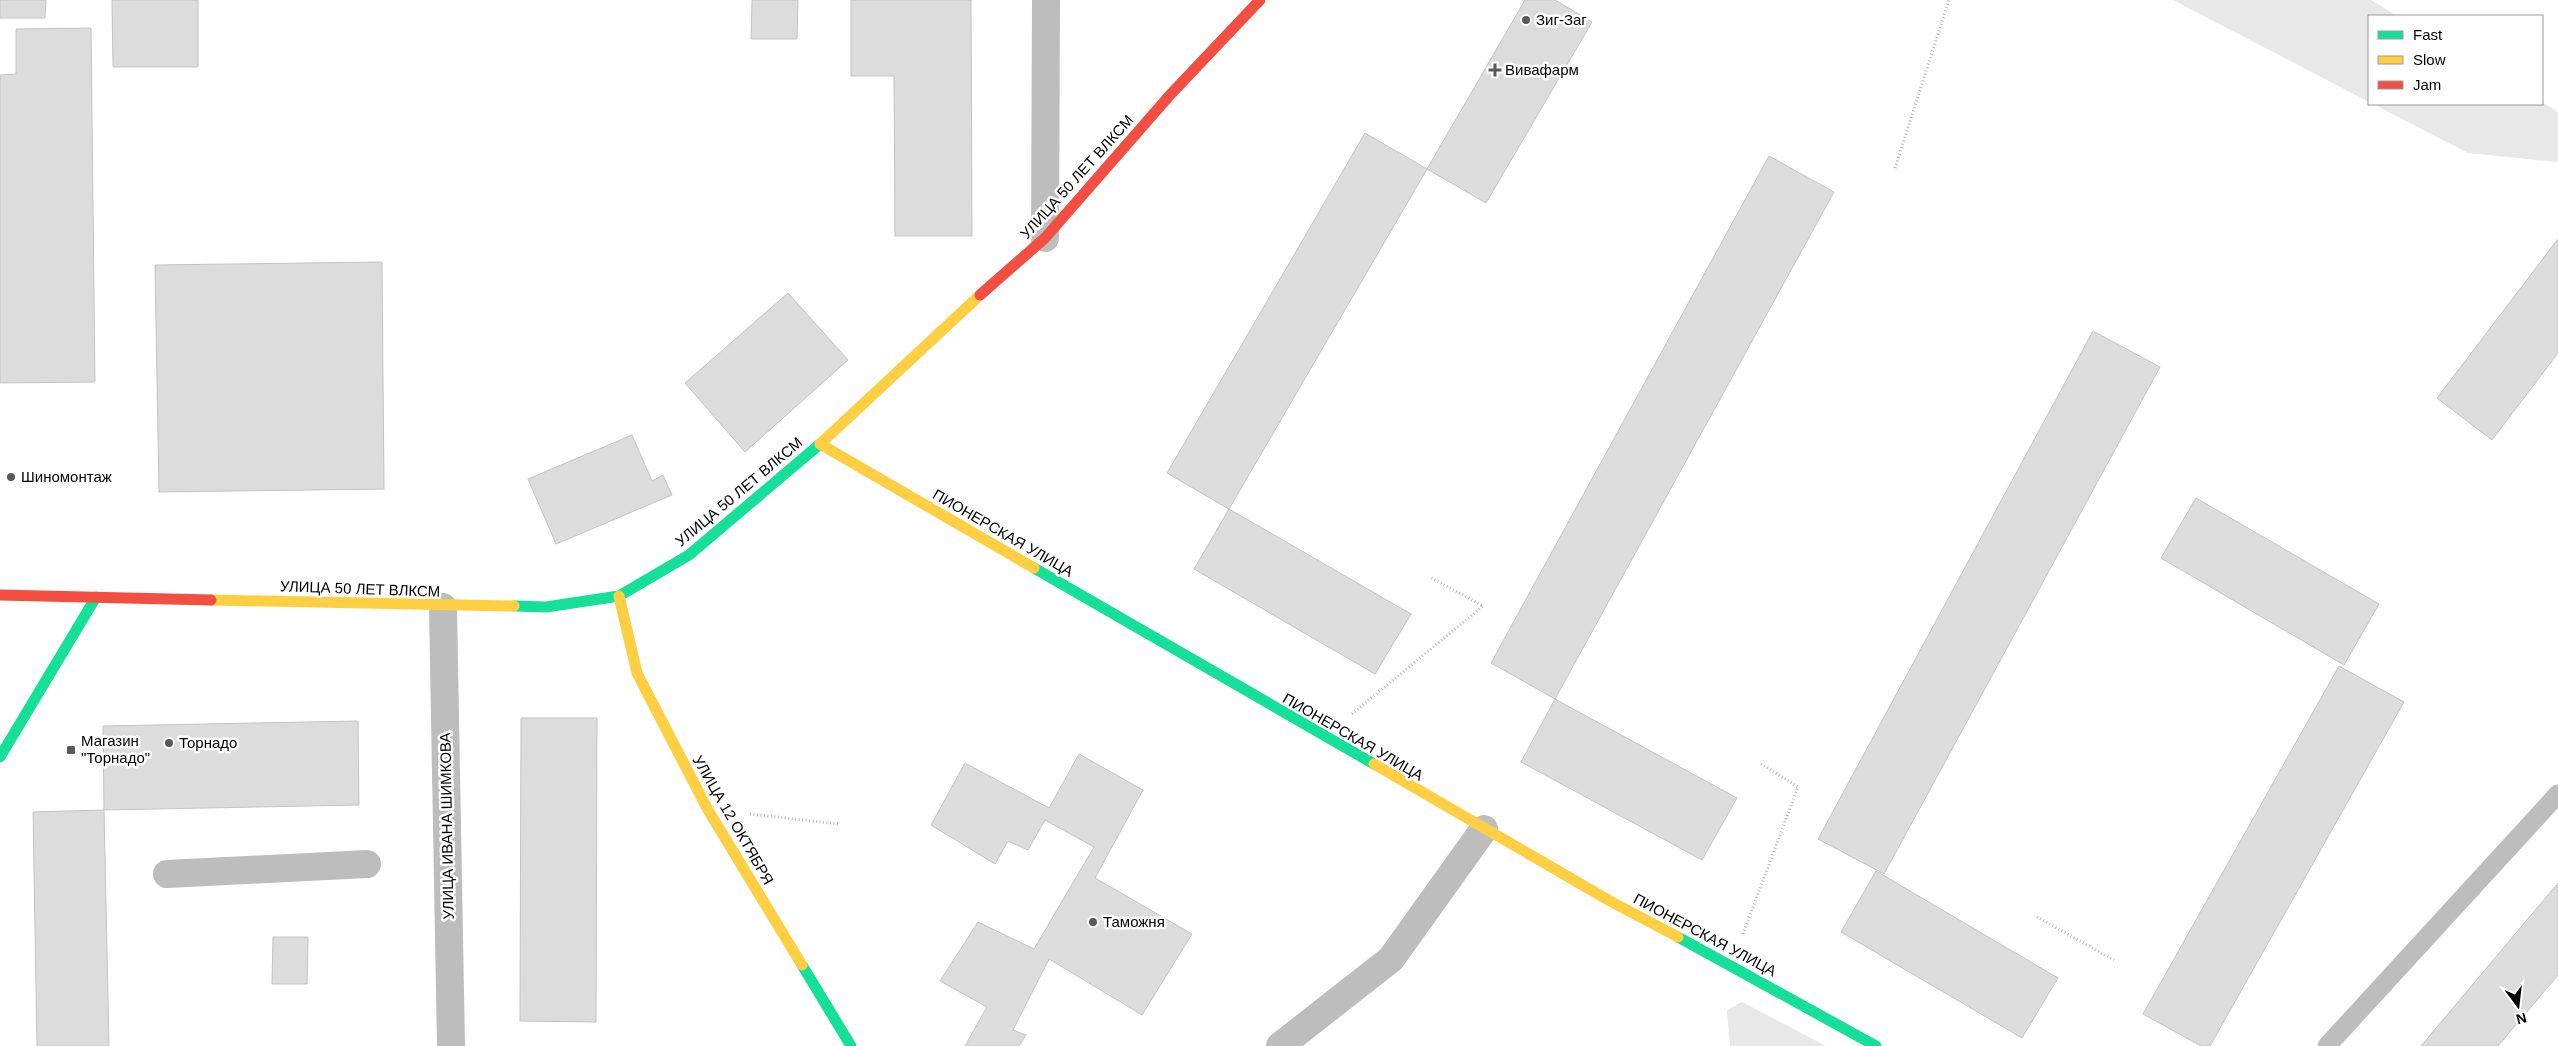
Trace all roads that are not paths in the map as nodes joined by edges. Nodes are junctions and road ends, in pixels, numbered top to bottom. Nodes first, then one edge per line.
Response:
1 (1046, 0) edge
2 (1260, 0) edge
3 (1045, 238) junction
4 (820, 444) junction
5 (0, 595) edge
6 (619, 596) junction
7 (96, 597) junction
8 (443, 606) junction
9 (0, 757) edge
10 (2558, 794) edge
11 (1484, 829) junction
12 (367, 864) dead end
13 (167, 874) dead end
14 (451, 1046) edge
15 (850, 1046) edge
16 (1280, 1046) edge
17 (1876, 1046) edge
18 (2327, 1046) edge

1 - 3 street
2 - 3 street, УЛИЦА 50 ЛЕТ ВЛКСМ
3 - 4 street, УЛИЦА 50 ЛЕТ ВЛКСМ
4 - 6 street, УЛИЦА 50 ЛЕТ ВЛКСМ
4 - 11 street, ПИОНЕРСКАЯ УЛИЦА
5 - 7 street, УЛИЦА 50 ЛЕТ ВЛКСМ
6 - 8 street, УЛИЦА 50 ЛЕТ ВЛКСМ
6 - 15 street, УЛИЦА 12 ОКТЯБРЯ
7 - 8 street, УЛИЦА 50 ЛЕТ ВЛКСМ
7 - 9 street
8 - 14 street, УЛИЦА ИВАНА ШИМКОВА
10 - 18 lane
11 - 16 street
11 - 17 street, ПИОНЕРСКАЯ УЛИЦА
12 - 13 street

